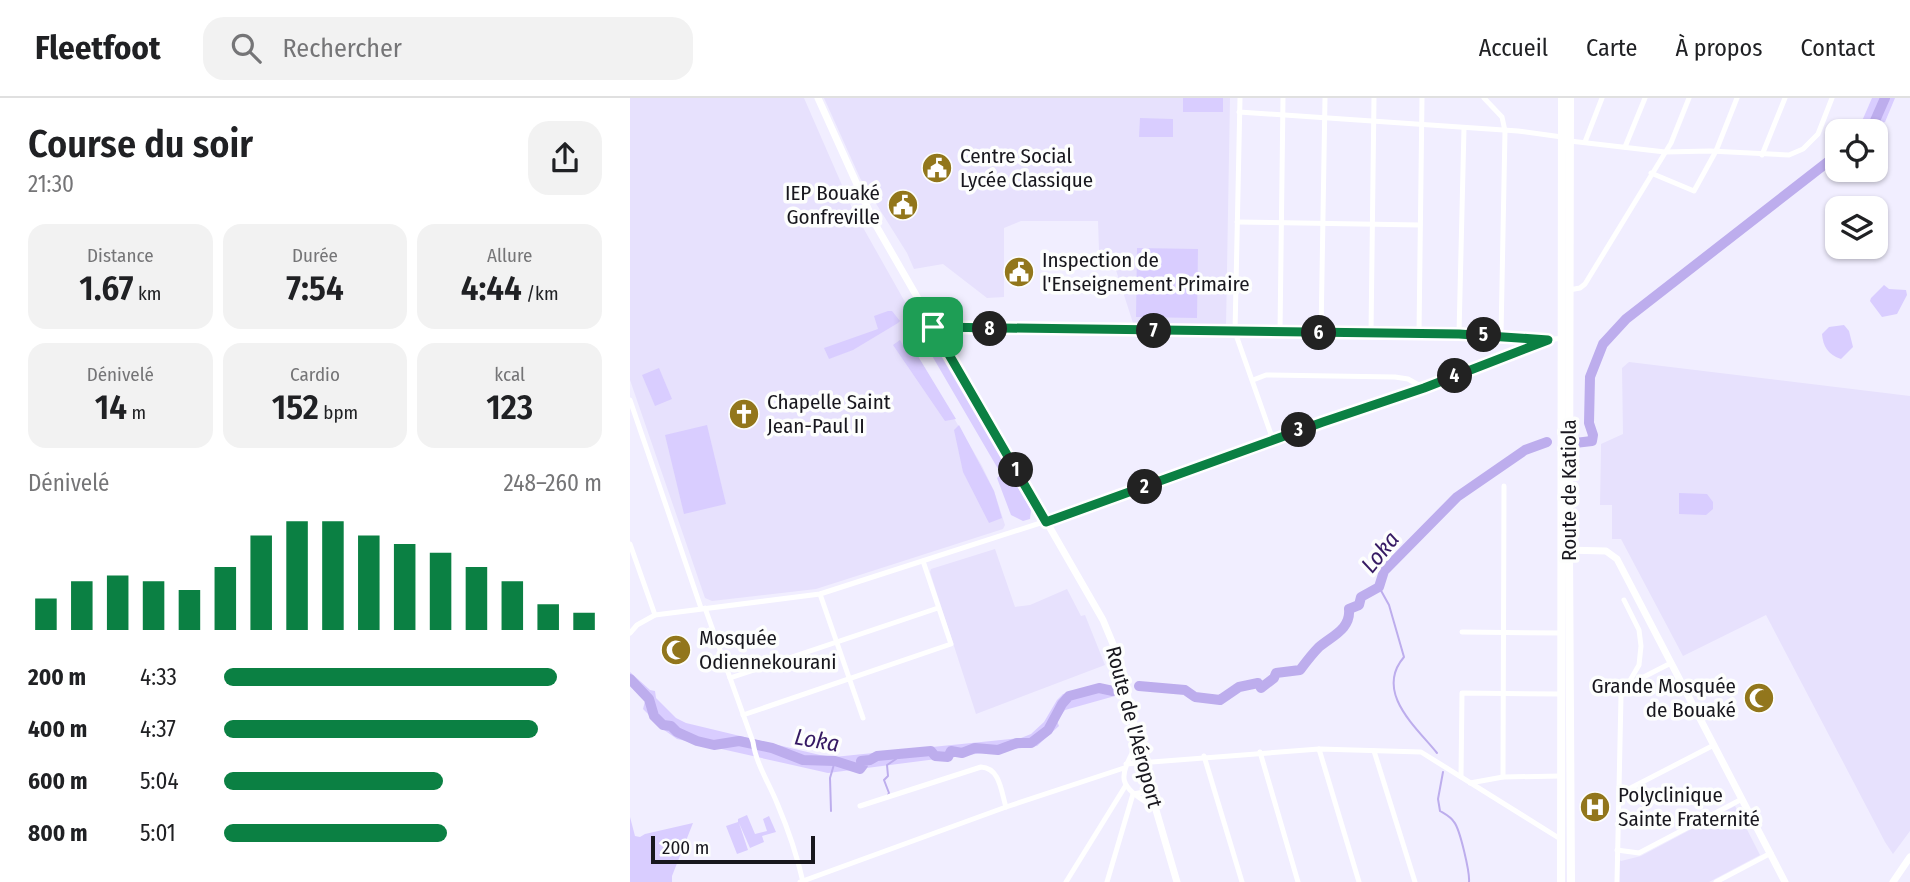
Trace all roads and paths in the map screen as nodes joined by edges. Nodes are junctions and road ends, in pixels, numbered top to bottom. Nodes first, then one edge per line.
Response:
1 (818, 98) edge
2 (1240, 98) edge
3 (1283, 98) edge
4 (1325, 98) edge
5 (1374, 98) edge
6 (1422, 98) edge
7 (1484, 98) edge
8 (1562, 98) edge
9 (1570, 98) edge
10 (1602, 98) edge
11 (1645, 98) edge
12 (1689, 98) edge
13 (1737, 98) edge
14 (1785, 98) edge
15 (1832, 98) edge
16 (1239, 111) junction
17 (1283, 114) junction
18 (1325, 117) junction
19 (1374, 122) junction
20 (1421, 125) junction
21 (1464, 128) junction
22 (1505, 131) junction
23 (1566, 139) junction
24 (1585, 142) junction
25 (1625, 147) junction
26 (1716, 151) junction
27 (1665, 152) junction
28 (1762, 155) junction
29 (1651, 173) junction
30 (1237, 222) junction
31 (1282, 223) junction
32 (1323, 223) junction
33 (1373, 224) junction
34 (1420, 225) junction
35 (1569, 290) junction
36 (933, 327) junction
37 (1236, 332) junction
38 (1280, 332) junction
39 (1321, 333) junction
40 (1371, 333) junction
41 (1419, 334) junction
42 (1459, 334) junction
43 (1502, 335) junction
44 (1565, 338) junction
45 (1548, 340) junction
46 (1253, 380) junction
47 (1424, 388) junction
48 (630, 400) edge
49 (639, 427) junction
50 (630, 430) edge
51 (1273, 440) junction
52 (1504, 486) dead end
53 (1046, 522) junction
54 (630, 544) edge
55 (1565, 550) junction
56 (922, 561) junction
57 (820, 594) junction
58 (1624, 600) dead end
59 (703, 608) junction
60 (938, 608) junction
61 (654, 615) junction
62 (630, 621) edge
63 (637, 625) junction
64 (1462, 632) dead end
65 (1504, 632) junction
66 (630, 633) edge
67 (1561, 633) junction
68 (837, 642) junction
69 (1671, 663) junction
70 (730, 678) junction
71 (850, 679) junction
72 (1625, 687) junction
73 (1504, 694) junction
74 (1561, 694) junction
75 (743, 715) junction
76 (863, 718) dead end
77 (1138, 742) junction
78 (1714, 744) junction
79 (1319, 749) junction
80 (1374, 751) junction
81 (1260, 752) junction
82 (1204, 757) junction
83 (1142, 762) junction
84 (1125, 766) junction
85 (1561, 776) junction
86 (1461, 777) junction
87 (1503, 777) junction
88 (1470, 783) junction
89 (1126, 785) junction
90 (1150, 791) junction
91 (1133, 794) junction
92 (1619, 794) junction
93 (1742, 799) junction
94 (860, 806) dead end
95 (1006, 807) junction
96 (1155, 808) junction
97 (1562, 840) junction
98 (1617, 850) junction
99 (1771, 853) junction
100 (1910, 857) edge
101 (802, 882) edge
102 (1066, 882) edge
103 (1107, 882) edge
104 (1177, 882) edge
105 (1242, 882) edge
106 (1298, 882) edge
107 (1359, 882) edge
108 (1415, 882) edge
109 (1561, 882) edge
110 (1571, 882) edge
111 (1617, 882) edge
112 (1716, 882) edge
113 (1785, 882) edge
114 (1893, 882) edge

1 - 36 main road, Route de l'Aéroport
2 - 16 street
3 - 17 street
4 - 18 street
5 - 19 street
6 - 20 street
7 - 22 street
8 - 23 highway, Route de Katiola
9 - 23 highway, Route de Katiola
10 - 24 street
11 - 25 street
12 - 27 street
13 - 26 street
14 - 28 street
15 - 28 street
16 - 17 street
16 - 30 street
17 - 18 street
17 - 31 street
18 - 19 street
18 - 32 street
19 - 20 street
19 - 33 street
20 - 21 street
20 - 34 street
21 - 22 street
21 - 42 street
22 - 23 street
22 - 43 street
23 - 24 street
23 - 35 highway, Route de Katiola
23 - 44 highway, Route de Katiola
24 - 25 street
25 - 27 street
26 - 27 street
26 - 28 street
26 - 29 street
27 - 29 street
29 - 35 street
30 - 31 street
30 - 37 street
31 - 32 street
31 - 38 street
32 - 33 street
32 - 39 street
33 - 34 street
33 - 40 street
34 - 41 street
35 - 44 highway, Route de Katiola
36 - 37 street
36 - 53 main road, Route de l'Aéroport
37 - 38 street
37 - 46 street
38 - 39 street
39 - 40 street
40 - 41 street
41 - 42 street
42 - 43 street
43 - 45 street
44 - 45 street
44 - 55 highway, Route de Katiola
45 - 47 street
46 - 47 street
46 - 51 street
47 - 51 street
48 - 49 street
49 - 50 street
49 - 59 street
51 - 53 street
52 - 65 street
53 - 56 street
53 - 77 main road, Route de l'Aéroport
54 - 61 street
55 - 67 highway, Route de Katiola
55 - 69 main road
55 - 110 highway, Route de Katiola
56 - 57 street
56 - 60 street
57 - 59 street
57 - 68 street
58 - 72 street
59 - 61 street
59 - 70 street
60 - 68 street
60 - 71 street
61 - 63 street
62 - 63 street
63 - 66 street
64 - 65 street
65 - 67 street
65 - 73 street
67 - 74 highway, Route de Katiola
68 - 70 street
68 - 71 street
69 - 72 street
69 - 78 main road
70 - 75 street
71 - 75 street
71 - 76 street
72 - 92 street
73 - 74 street
73 - 86 street
73 - 87 street
74 - 85 highway, Route de Katiola
75 - 101 street
77 - 83 main road, Route de l'Aéroport
77 - 84 street
78 - 92 street
78 - 93 main road
79 - 80 street
79 - 81 street
79 - 107 street
80 - 86 street
80 - 108 street
81 - 82 street
81 - 106 street
82 - 83 street
82 - 105 street
83 - 84 street
83 - 90 main road, Route de l'Aéroport
84 - 89 street
84 - 95 street
85 - 87 street
85 - 97 highway, Route de Katiola
86 - 88 street
87 - 88 street
88 - 97 street
89 - 91 street
89 - 102 street
90 - 91 street
90 - 96 main road, Route de l'Aéroport
91 - 96 street
91 - 103 street
92 - 98 street
93 - 98 street
93 - 99 main road
94 - 95 street
95 - 101 street
96 - 104 main road, Route de l'Aéroport
97 - 109 highway, Route de Katiola
98 - 111 street
99 - 112 street
99 - 113 main road
100 - 114 main road

